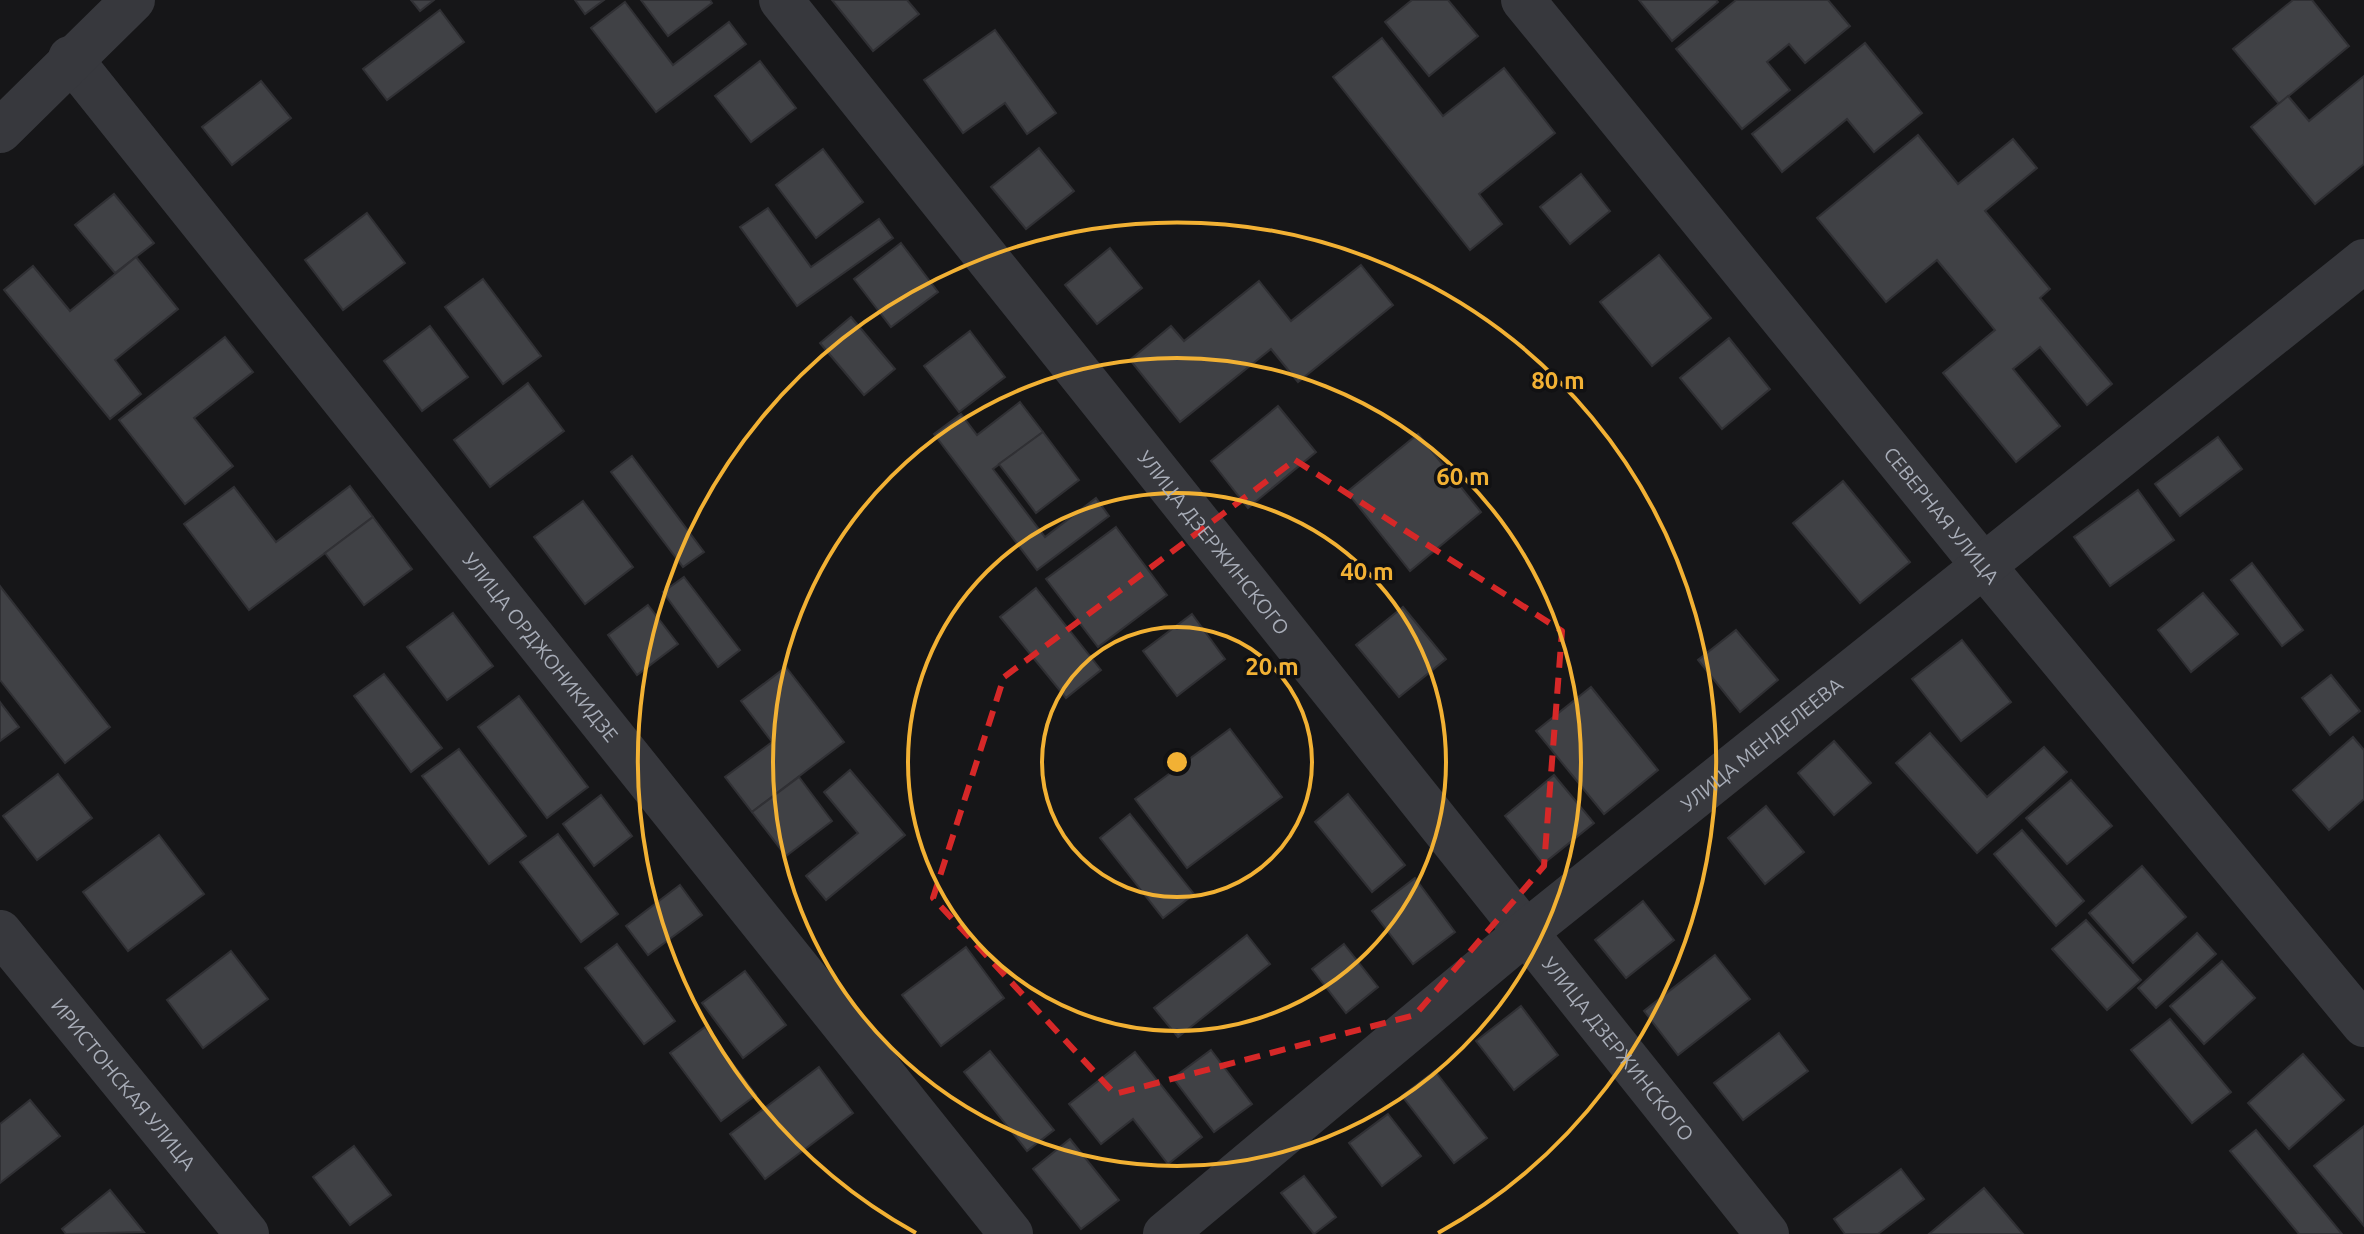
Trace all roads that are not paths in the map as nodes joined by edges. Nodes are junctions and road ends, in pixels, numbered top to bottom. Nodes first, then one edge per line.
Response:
1 (133, 0) edge
2 (781, 0) edge
3 (1523, 0) edge
4 (70, 58) junction
5 (0, 131) edge
6 (2364, 261) edge
7 (1982, 564) junction
8 (0, 932) edge
9 (1526, 932) junction
10 (2364, 1025) edge
11 (247, 1234) edge
12 (1011, 1234) edge
13 (1165, 1234) edge
14 (1767, 1234) edge

1 - 4 street
2 - 9 street, УЛИЦА ДЗЕРЖИНСКОГО
3 - 7 street, СЕВЕРНАЯ УЛИЦА
4 - 5 street
4 - 12 street, УЛИЦА ОРДЖОНИКИДЗЕ
6 - 7 street, УЛИЦА МЕНДЕЛЕЕВА
7 - 9 street, УЛИЦА МЕНДЕЛЕЕВА
7 - 10 street, СЕВЕРНАЯ УЛИЦА
8 - 11 street, ИРИСТОНСКАЯ УЛИЦА
9 - 13 street, УЛИЦА МЕНДЕЛЕЕВА
9 - 14 street, УЛИЦА ДЗЕРЖИНСКОГО

